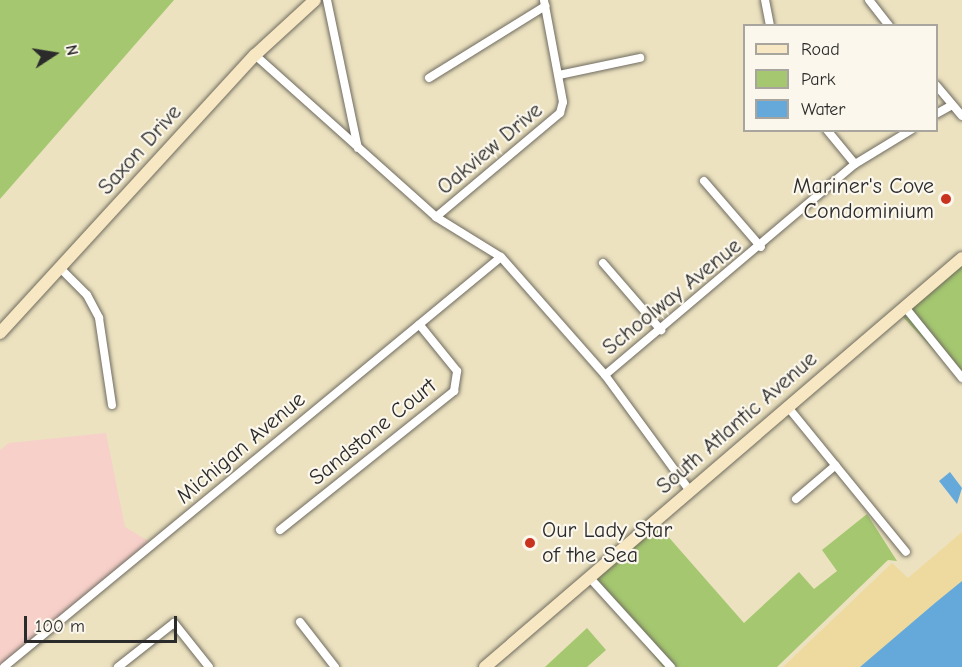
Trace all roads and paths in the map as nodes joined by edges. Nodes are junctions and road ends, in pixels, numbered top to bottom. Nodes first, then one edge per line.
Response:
1 (315, 0) edge
2 (327, 0) edge
3 (765, 0) edge
4 (869, 0) edge
5 (545, 3) edge
6 (770, 24) edge
7 (887, 24) edge
8 (255, 55) junction
9 (640, 58) dead end
10 (559, 75) junction
11 (429, 78) dead end
12 (938, 88) edge
13 (952, 105) junction
14 (938, 113) edge
15 (962, 116) edge
16 (829, 132) edge
17 (907, 132) edge
18 (358, 148) junction
19 (855, 164) junction
20 (704, 181) dead end
21 (436, 217) junction
22 (761, 247) junction
23 (501, 257) junction
24 (962, 258) edge
25 (603, 263) dead end
26 (60, 268) junction
27 (905, 307) junction
28 (419, 324) junction
29 (661, 330) junction
30 (0, 333) edge
31 (606, 375) junction
32 (962, 378) edge
33 (112, 405) dead end
34 (787, 406) junction
35 (836, 465) junction
36 (690, 490) junction
37 (796, 499) dead end
38 (280, 530) dead end
39 (906, 552) dead end
40 (590, 577) junction
41 (300, 622) dead end
42 (4, 667) edge
43 (118, 667) edge
44 (209, 667) edge
45 (335, 667) edge
46 (485, 667) edge
47 (671, 667) edge

1 - 8 street, Saxon Drive
2 - 18 street
3 - 6 street
4 - 7 street
5 - 10 street, Oakview Drive
5 - 11 street
8 - 18 street, Schoolway Avenue
8 - 26 street, Saxon Drive
9 - 10 street
10 - 21 street, Oakview Drive
12 - 13 street
13 - 14 street
13 - 15 street
16 - 19 street
17 - 19 street, Schoolway Avenue
18 - 21 street, Schoolway Avenue
19 - 22 street, Schoolway Avenue
20 - 22 street
21 - 23 street, Schoolway Avenue
22 - 29 street, Schoolway Avenue
23 - 28 street, Michigan Avenue
23 - 31 street, Schoolway Avenue
24 - 27 street, South Atlantic Avenue
25 - 29 street
26 - 30 street, Saxon Drive
26 - 33 street
27 - 32 street
27 - 34 street, South Atlantic Avenue
28 - 38 street, Sandstone Court
28 - 42 street, Michigan Avenue
29 - 31 street, Schoolway Avenue
31 - 36 street
34 - 35 street
34 - 36 street, South Atlantic Avenue
35 - 37 street
35 - 39 street
36 - 40 street, South Atlantic Avenue
40 - 46 street, South Atlantic Avenue
40 - 47 street
41 - 45 street
43 - 44 street

